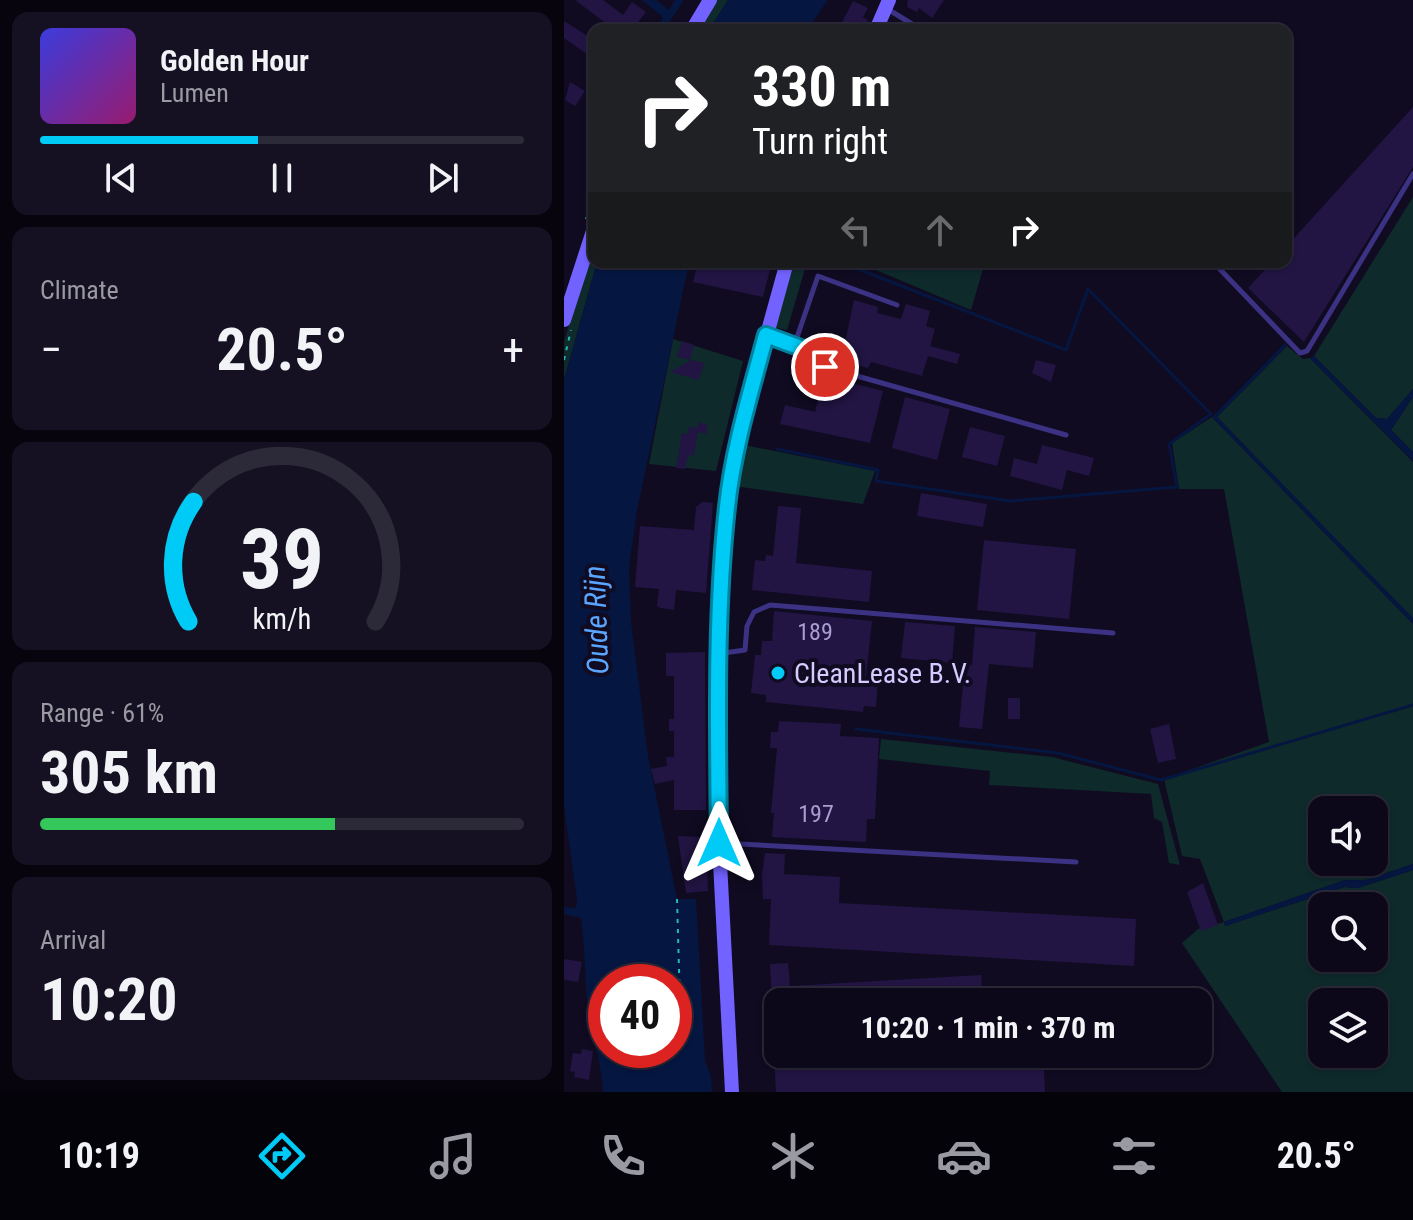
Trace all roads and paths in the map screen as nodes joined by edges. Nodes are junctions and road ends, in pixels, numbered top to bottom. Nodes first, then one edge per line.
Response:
1 (710, 0) edge
2 (887, 4) edge
3 (696, 24) edge
4 (879, 24) edge
5 (914, 24) edge
6 (1413, 174) edge
7 (588, 246) edge
8 (785, 268) edge
9 (1219, 268) edge
10 (897, 305) dead end
11 (564, 320) edge
12 (766, 335) junction
13 (794, 346) junction
14 (1066, 435) dead end
15 (1113, 633) dead end
16 (719, 654) junction
17 (719, 843) junction
18 (1076, 862) dead end
19 (677, 899) dead end
20 (679, 964) edge
21 (732, 1092) edge

1 - 3 street
2 - 4 street
2 - 5 lane
6 - 9 lane
7 - 11 street
8 - 12 street
10 - 13 lane
12 - 13 lane
12 - 16 street
13 - 14 lane
15 - 16 lane
16 - 17 street
17 - 18 lane
17 - 21 street
19 - 20 path

